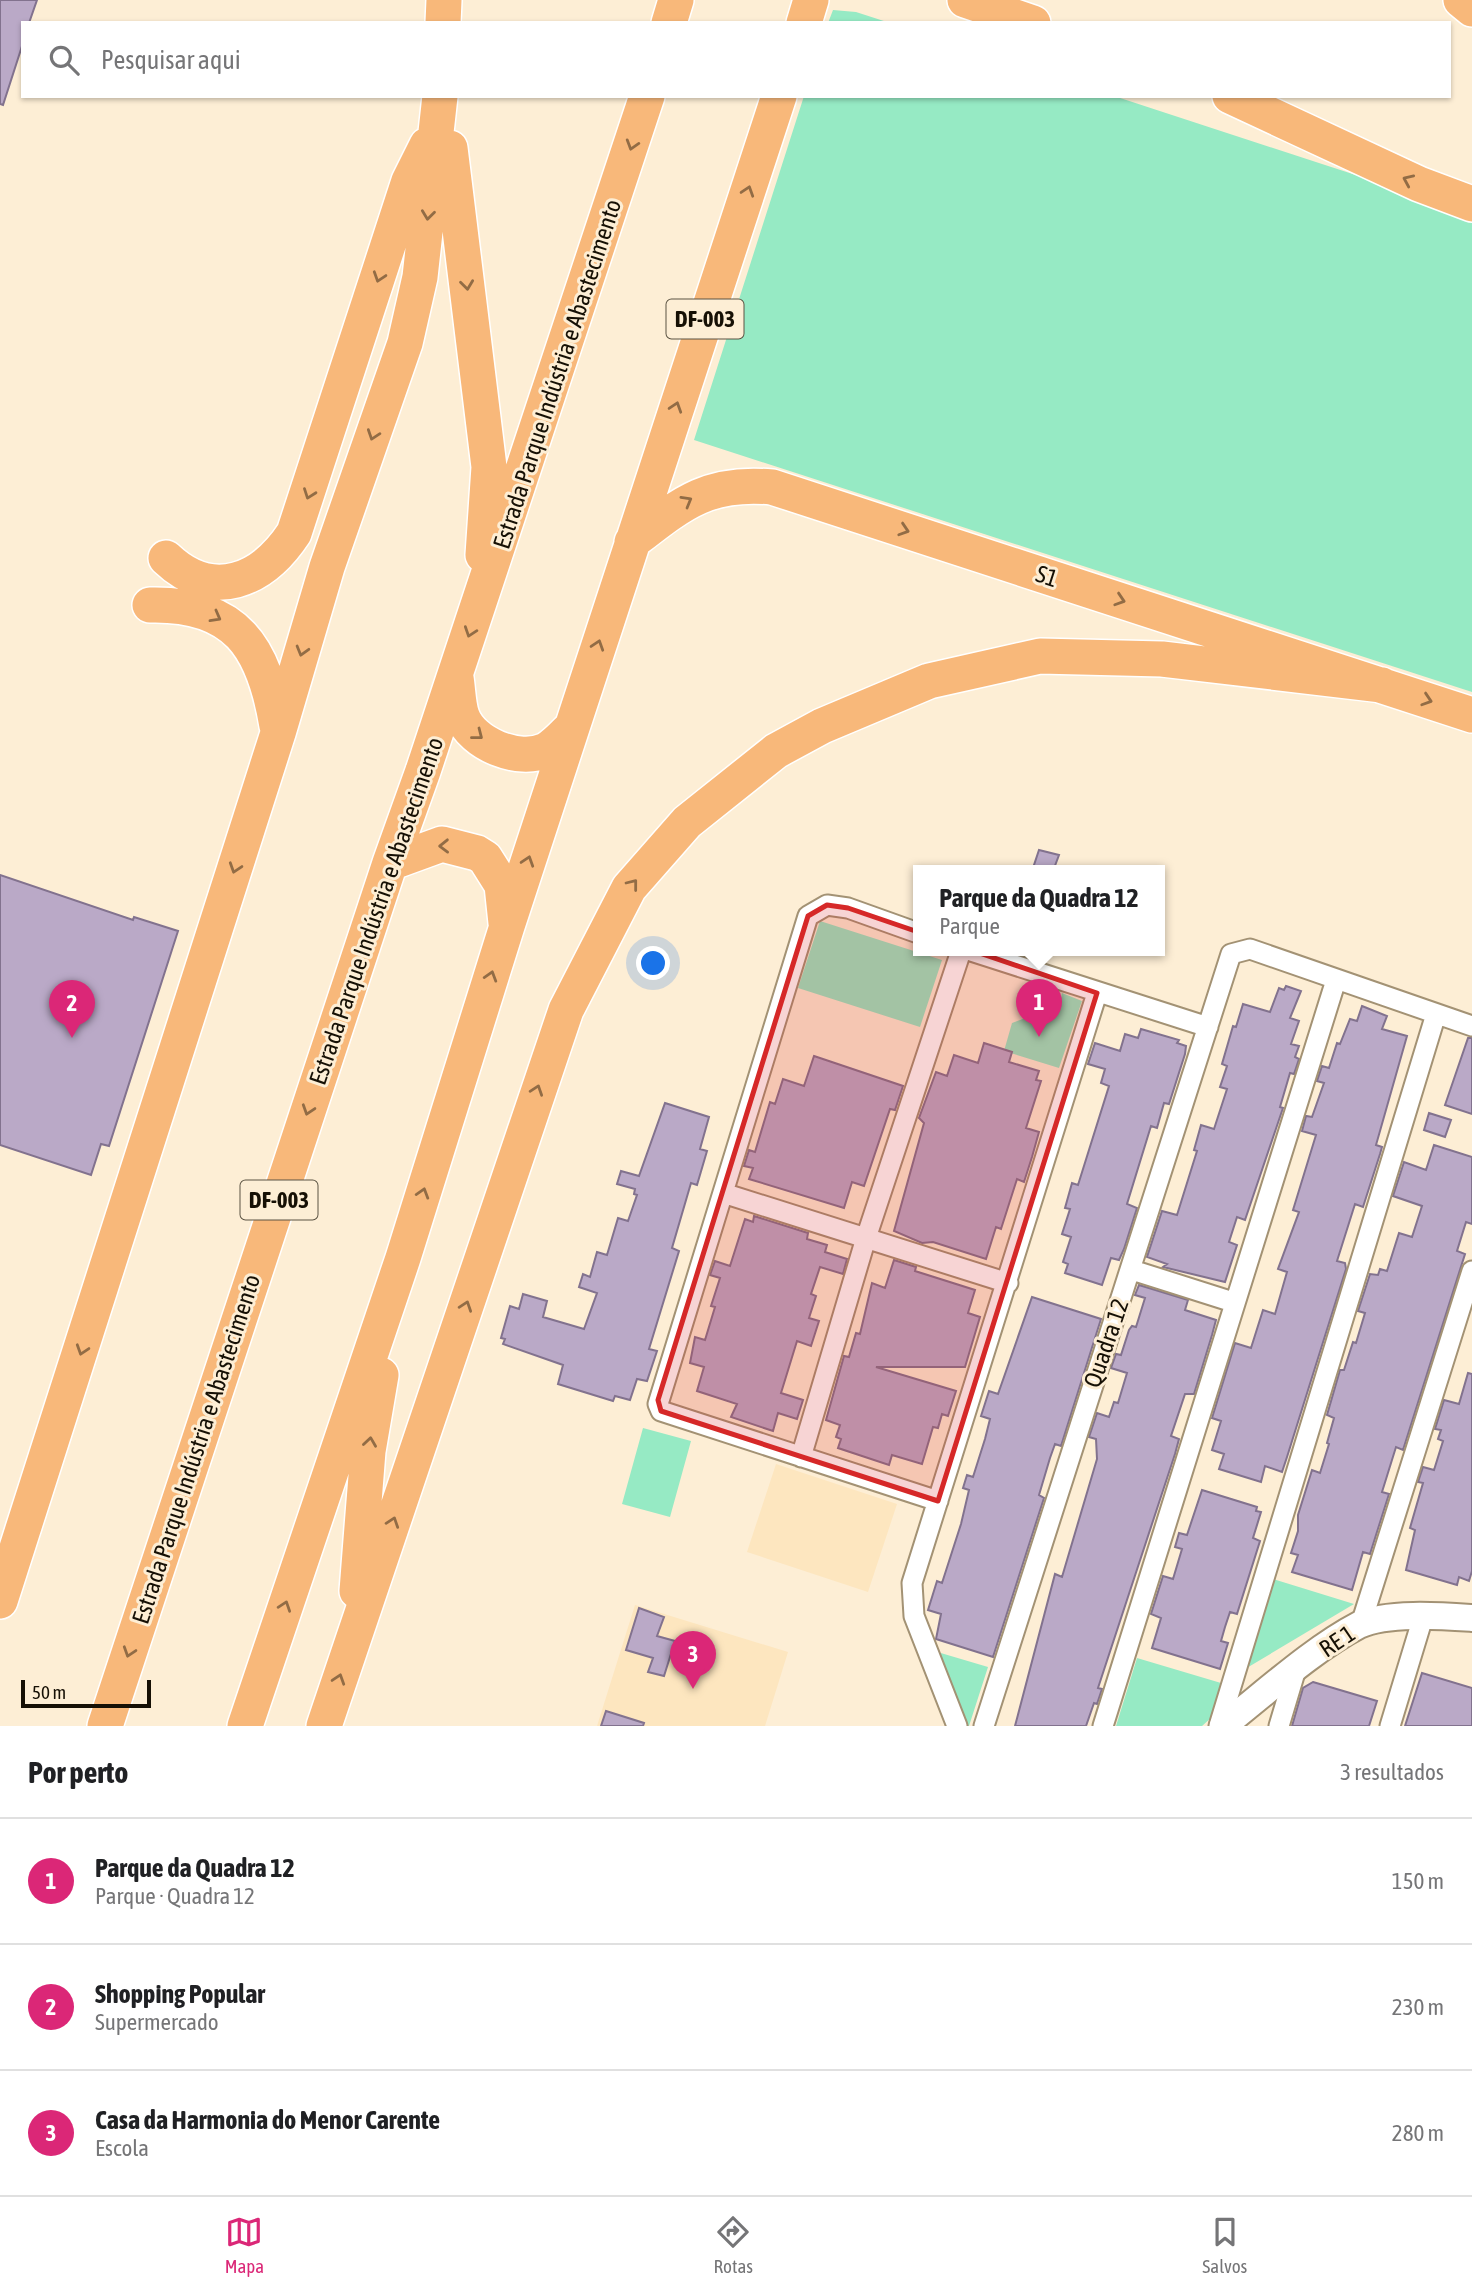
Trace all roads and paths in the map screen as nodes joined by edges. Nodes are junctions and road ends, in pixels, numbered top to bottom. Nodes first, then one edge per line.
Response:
1 (444, 0) edge
2 (676, 0) edge
3 (811, 0) edge
4 (965, 0) edge
5 (1461, 0) edge
6 (1472, 9) edge
7 (443, 21) edge
8 (670, 21) edge
9 (805, 21) edge
10 (1027, 21) edge
11 (646, 98) edge
12 (778, 98) edge
13 (1234, 98) edge
14 (440, 105) edge
15 (1472, 204) edge
16 (632, 542) junction
17 (166, 558) dead end
18 (485, 590) junction
19 (150, 605) dead end
20 (456, 674) junction
21 (1382, 685) junction
22 (1472, 715) edge
23 (571, 729) junction
24 (278, 733) junction
25 (390, 863) junction
26 (506, 926) junction
27 (913, 931) edge
28 (959, 956) edge
29 (986, 956) edge
30 (1336, 980) junction
31 (1097, 993) junction
32 (1436, 1014) junction
33 (1472, 1026) edge
34 (1208, 1027) junction
35 (723, 1193) junction
36 (866, 1238) junction
37 (403, 1258) junction
38 (1132, 1270) junction
39 (1472, 1270) edge
40 (1008, 1283) junction
41 (1233, 1302) junction
42 (801, 1457) junction
43 (938, 1501) junction
44 (0, 1601) edge
45 (1424, 1614) junction
46 (1472, 1618) edge
47 (1361, 1624) junction
48 (355, 1633) junction
49 (1296, 1669) junction
50 (105, 1726) edge
51 (245, 1726) edge
52 (324, 1726) edge
53 (957, 1726) edge
54 (984, 1726) edge
55 (1102, 1726) edge
56 (1221, 1726) edge
57 (1279, 1726) edge
58 (1390, 1726) edge

1 - 7 highway
2 - 8 highway
3 - 9 highway
4 - 10 highway
5 - 6 highway
11 -> 18 highway, Estrada Parque Indústria e Abastecimento / DF-003
16 -> 12 highway, DF-003
15 -> 13 highway
14 -> 17 highway
14 -> 18 highway
14 -> 24 highway
16 -> 21 highway, S1
23 -> 16 highway, DF-003
18 -> 20 highway, Estrada Parque Indústria e Abastecimento / DF-003
19 -> 24 highway
20 -> 23 highway
20 - 25 highway, Estrada Parque Indústria e Abastecimento / DF-003
21 -> 22 highway, S1
48 -> 21 highway
26 -> 23 highway, DF-003
24 -> 44 highway
26 -> 25 highway
25 -> 50 highway, Estrada Parque Indústria e Abastecimento / DF-003
37 -> 26 highway, DF-003
27 - 35 street
28 - 36 street
29 - 31 street
30 - 32 street
30 - 34 street, Quadra 12
30 - 41 street
31 - 34 street
31 - 40 street
32 - 33 street
32 - 56 street
34 - 38 street, Quadra 12
35 - 36 street
35 - 42 street
36 - 40 street
36 - 42 street
48 -> 37 highway
51 -> 37 highway, DF-003
38 - 41 street
38 - 54 street, Quadra 12
39 - 47 street
40 - 43 street
41 - 55 street
42 - 43 street
43 - 53 street
45 - 46 street, RE 1
45 - 47 street, RE 1
45 - 58 street
47 - 49 street, RE 1
52 -> 48 highway
49 - 56 street, RE 1
49 - 57 street

